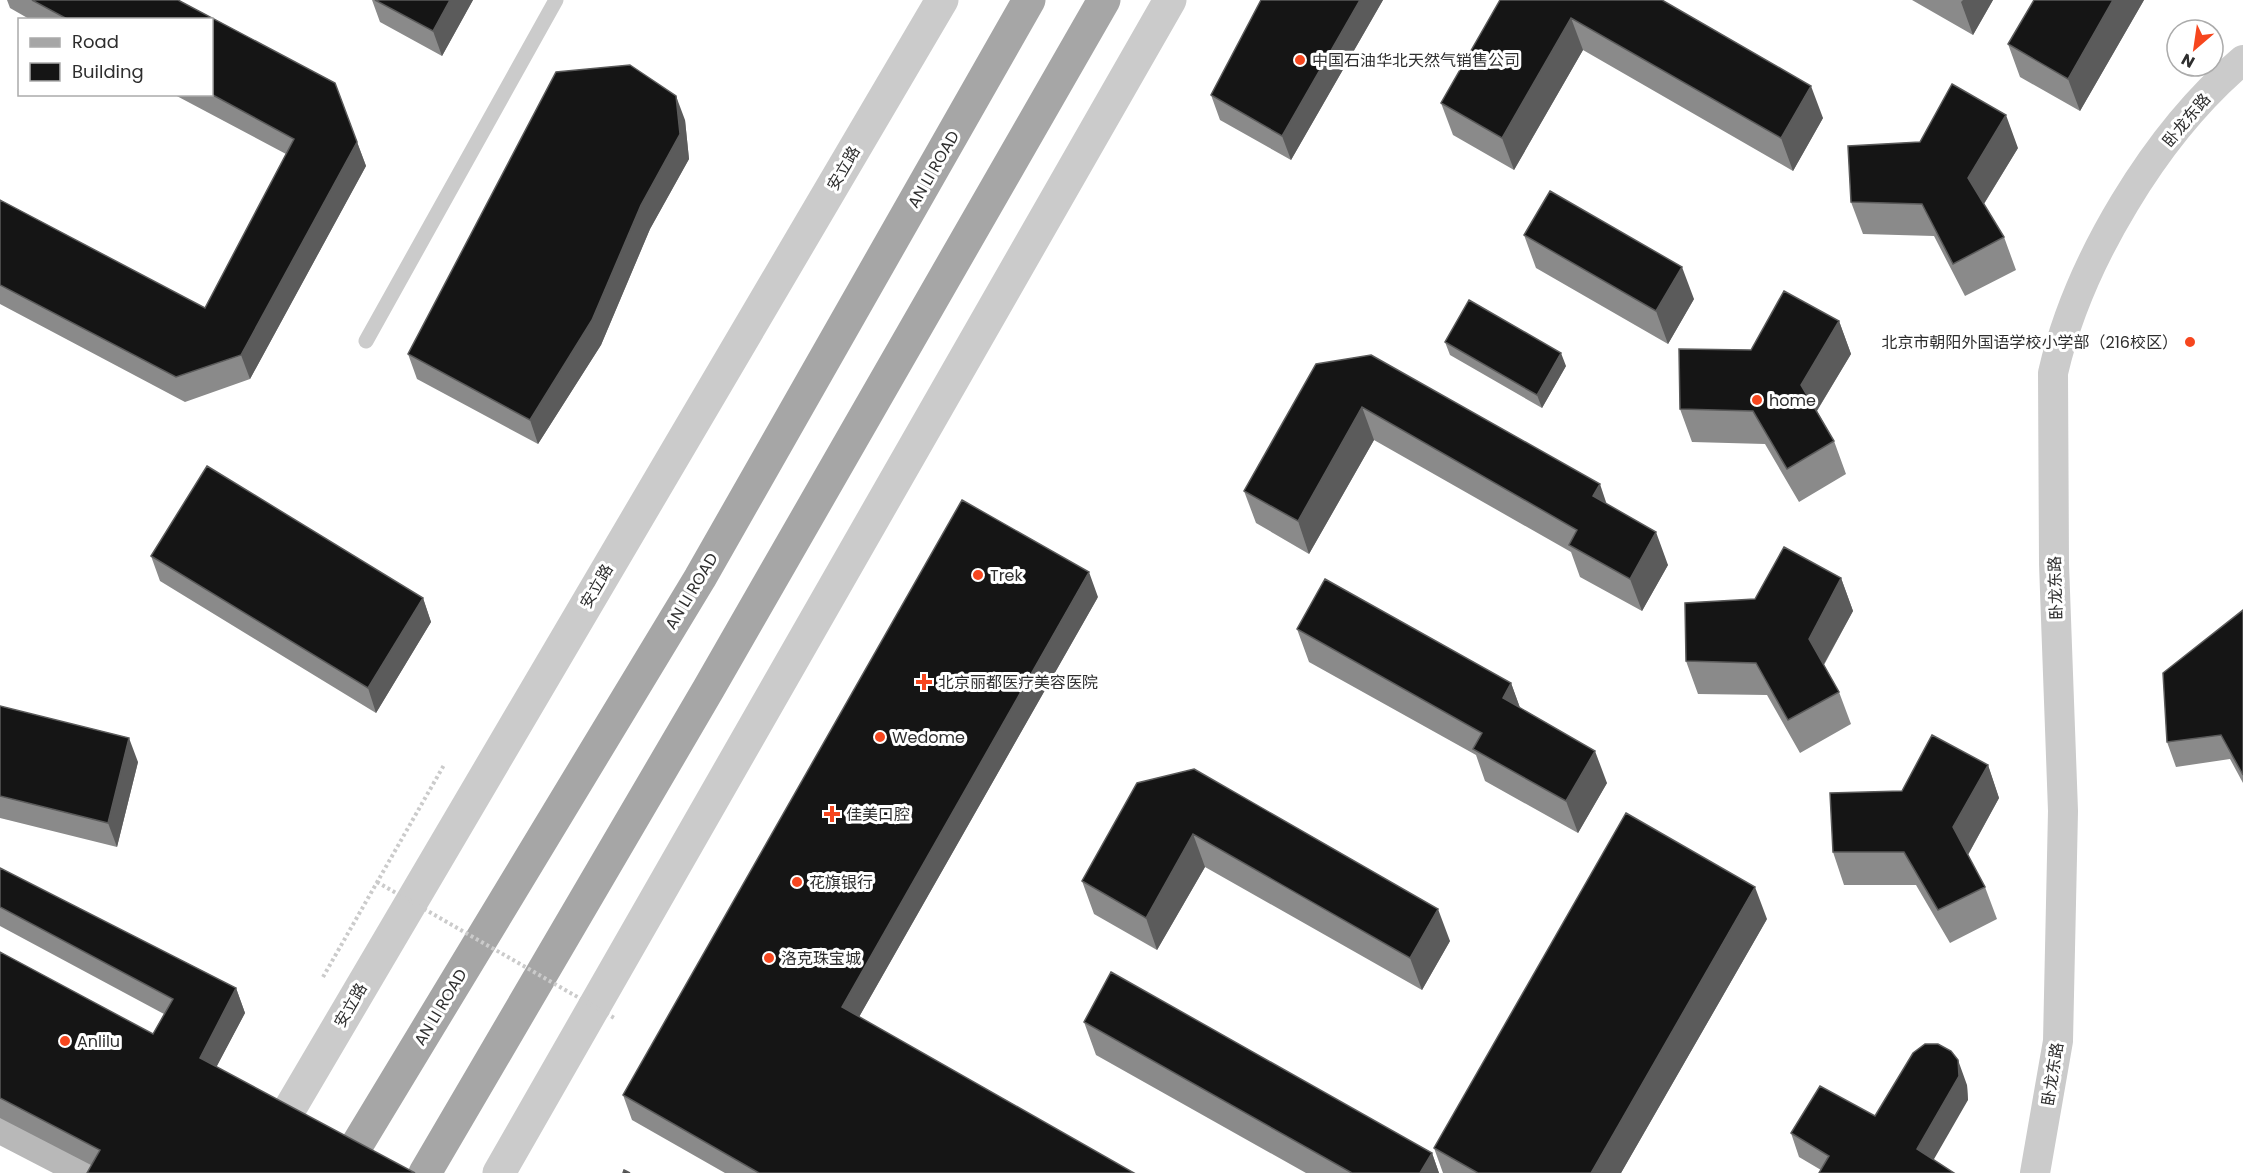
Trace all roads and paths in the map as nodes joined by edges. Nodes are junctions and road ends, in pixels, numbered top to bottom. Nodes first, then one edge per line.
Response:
1 (556, 0) edge
2 (942, 0) edge
3 (1029, 0) edge
4 (1104, 0) edge
5 (1170, 0) edge
6 (2243, 60) edge
7 (366, 341) dead end
8 (444, 765) dead end
9 (377, 882) junction
10 (323, 978) dead end
11 (616, 1019) dead end
12 (0, 1127) edge
13 (248, 1127) edge
14 (226, 1152) edge
15 (256, 1165) edge
16 (89, 1173) edge
17 (292, 1173) edge
18 (340, 1173) edge
19 (425, 1173) edge
20 (499, 1173) edge
21 (2035, 1173) edge

1 - 7 lane
2 - 15 street, 安立路
3 - 18 main road, AN LI ROAD
4 - 19 main road
5 - 20 street
6 - 21 street, 卧龙东路
8 - 9 path
9 - 10 path
9 - 11 path, bridge
12 - 16 main road
13 - 15 street
14 - 15 main road
15 - 17 main road

